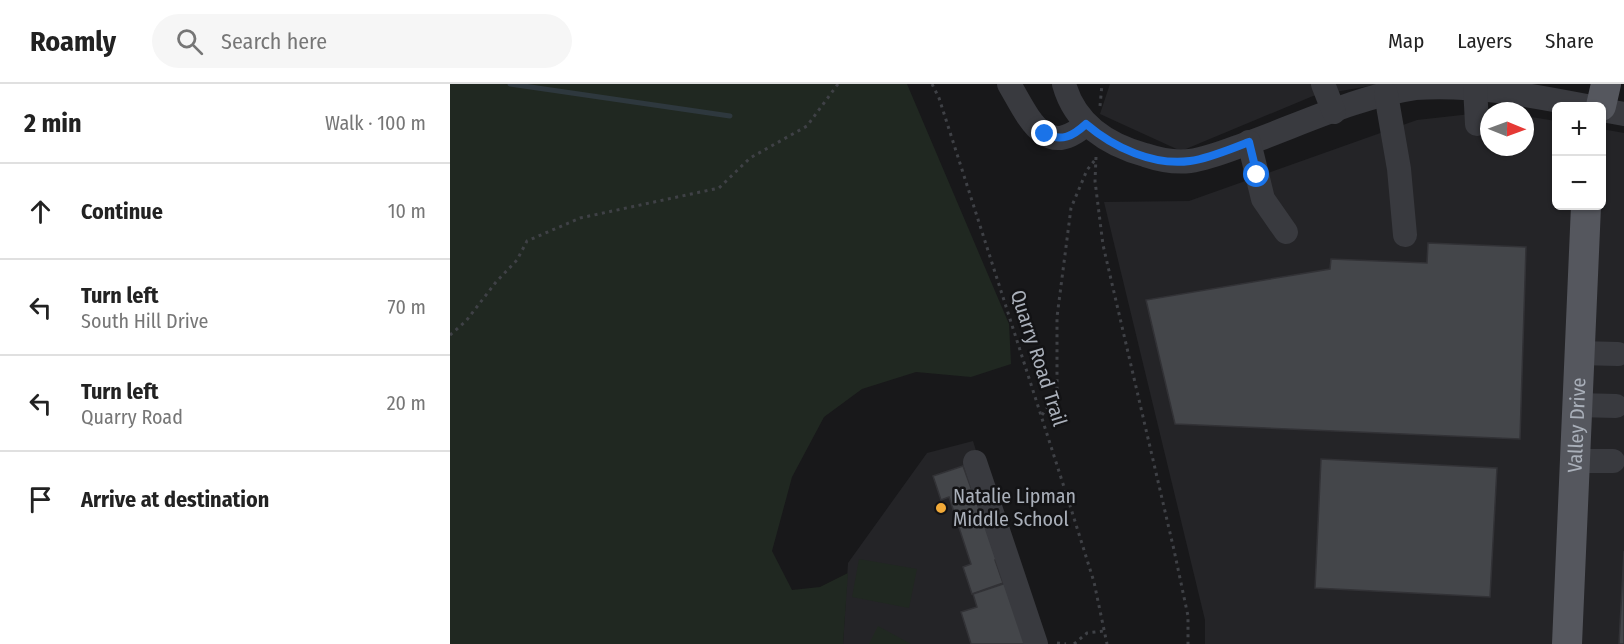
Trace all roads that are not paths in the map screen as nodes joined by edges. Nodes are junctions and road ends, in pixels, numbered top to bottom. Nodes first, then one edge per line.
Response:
1 (1009, 84) edge
2 (1064, 84) edge
3 (1323, 84) edge
4 (1606, 84) edge
5 (1475, 86) junction
6 (1386, 94) junction
7 (1565, 102) edge
8 (1602, 102) edge
9 (1606, 109) edge
10 (1334, 112) junction
11 (1624, 114) edge
12 (1477, 124) dead end
13 (1097, 140) junction
14 (1249, 142) junction
15 (1586, 210) edge
16 (1286, 232) dead end
17 (1405, 235) dead end
18 (1579, 353) junction
19 (1618, 354) dead end
20 (1577, 405) junction
21 (1616, 406) dead end
22 (1574, 461) junction
23 (1613, 461) dead end
24 (975, 462) dead end
25 (1036, 644) edge
26 (1567, 644) edge

1 - 13 street
2 - 13 street
3 - 10 street
4 - 8 main road
5 - 6 street
5 - 7 street
5 - 12 street
6 - 10 street
6 - 17 street
9 - 11 street
10 - 14 street
13 - 14 street
14 - 16 street
15 - 18 main road, Valley Drive
18 - 19 street
18 - 20 main road, Valley Drive
20 - 21 street
20 - 22 main road, Valley Drive
22 - 23 street
22 - 26 main road, Valley Drive
24 - 25 street

